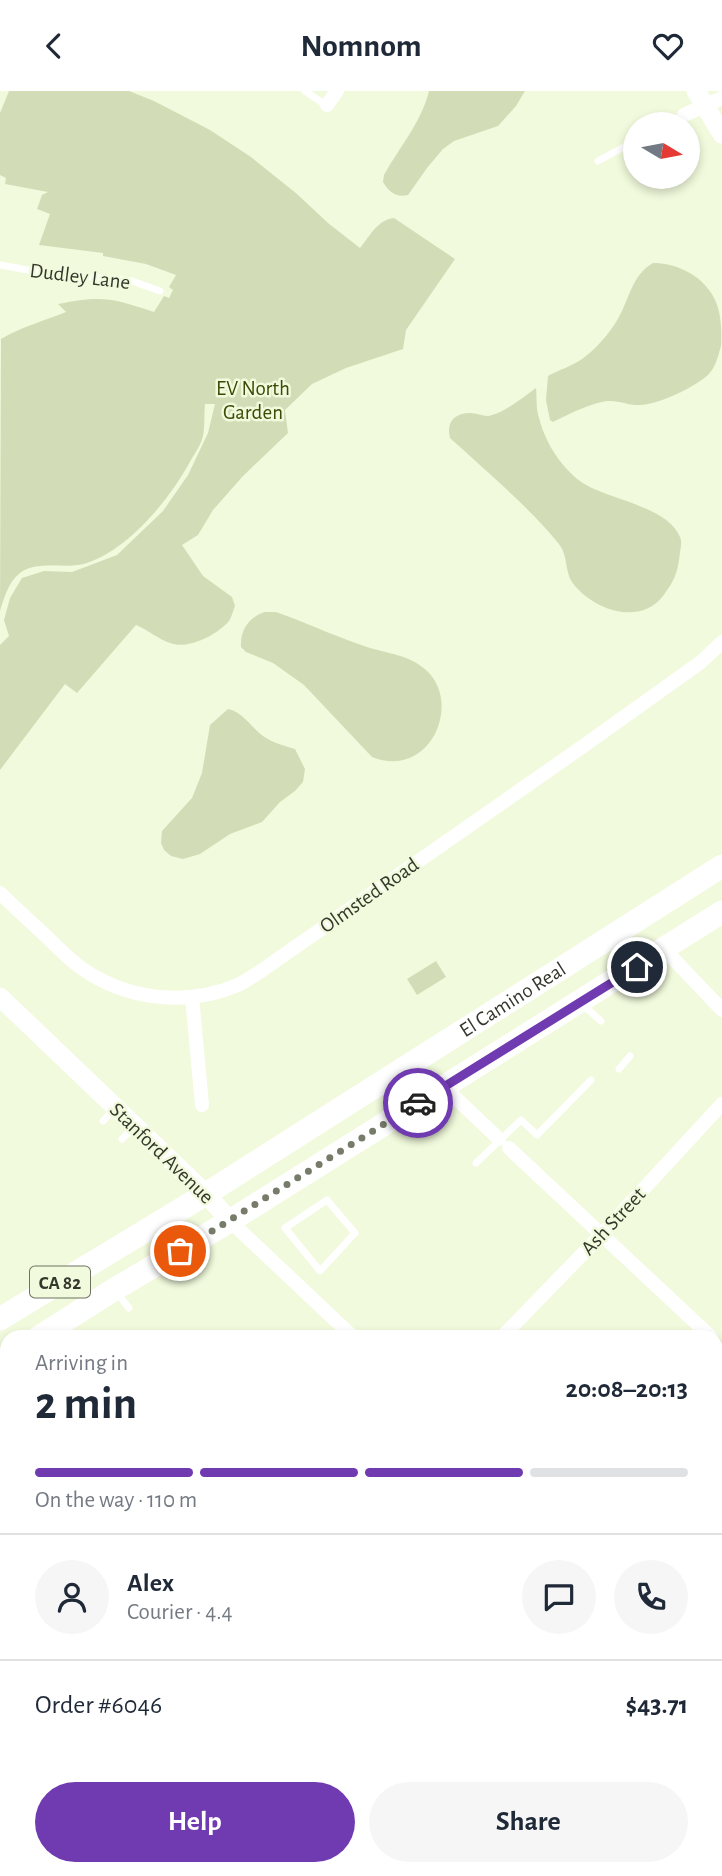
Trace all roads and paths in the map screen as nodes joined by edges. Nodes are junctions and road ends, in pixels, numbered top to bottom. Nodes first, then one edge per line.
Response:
1 (305, 91) edge
2 (337, 91) edge
3 (708, 99) edge
4 (327, 106) joint
5 (688, 112) edge
6 (722, 134) edge
7 (623, 147) edge
8 (598, 161) dead end
9 (0, 265) edge
10 (160, 291) dead end
11 (722, 642) edge
12 (722, 866) edge
13 (0, 893) edge
14 (722, 912) edge
15 (664, 950) junction
16 (0, 997) edge
17 (192, 997) junction
18 (580, 1002) junction
19 (722, 1010) edge
20 (601, 1021) dead end
21 (630, 1056) dead end
22 (619, 1069) dead end
23 (591, 1080) dead end
24 (444, 1087) junction
25 (722, 1104) edge
26 (202, 1105) dead end
27 (504, 1144) junction
28 (476, 1163) dead end
29 (206, 1194) junction
30 (230, 1221) junction
31 (355, 1233) joint
32 (601, 1234) junction
33 (115, 1289) junction
34 (130, 1308) dead end
35 (0, 1319) edge
36 (50, 1330) edge
37 (340, 1330) edge
38 (509, 1330) edge
39 (704, 1330) edge

1 - 4 lane
2 - 4 street
3 - 5 street
3 - 6 street
7 - 8 lane
9 - 10 lane, Dudley Lane
11 - 17 street, Olmsted Road
12 - 29 main road, El Camino Real / CA 82
13 - 17 street, Olmsted Road
14 - 15 main road, CA 82
15 - 18 main road, CA 82
15 - 19 street
16 - 29 street, Stanford Avenue
17 - 26 street
18 - 20 lane
18 - 24 main road, CA 82
21 - 22 lane
23 - 27 lane
24 - 27 street
24 - 30 main road, CA 82
25 - 32 street, Ash Street
27 - 28 lane
27 - 32 street
29 - 30 street, Stanford Avenue
29 - 35 main road, CA 82
30 - 33 main road, CA 82
30 - 37 street, Stanford Avenue
31 - 31 lane
32 - 38 street, Ash Street
32 - 39 street
33 - 34 lane
33 - 36 main road, CA 82

